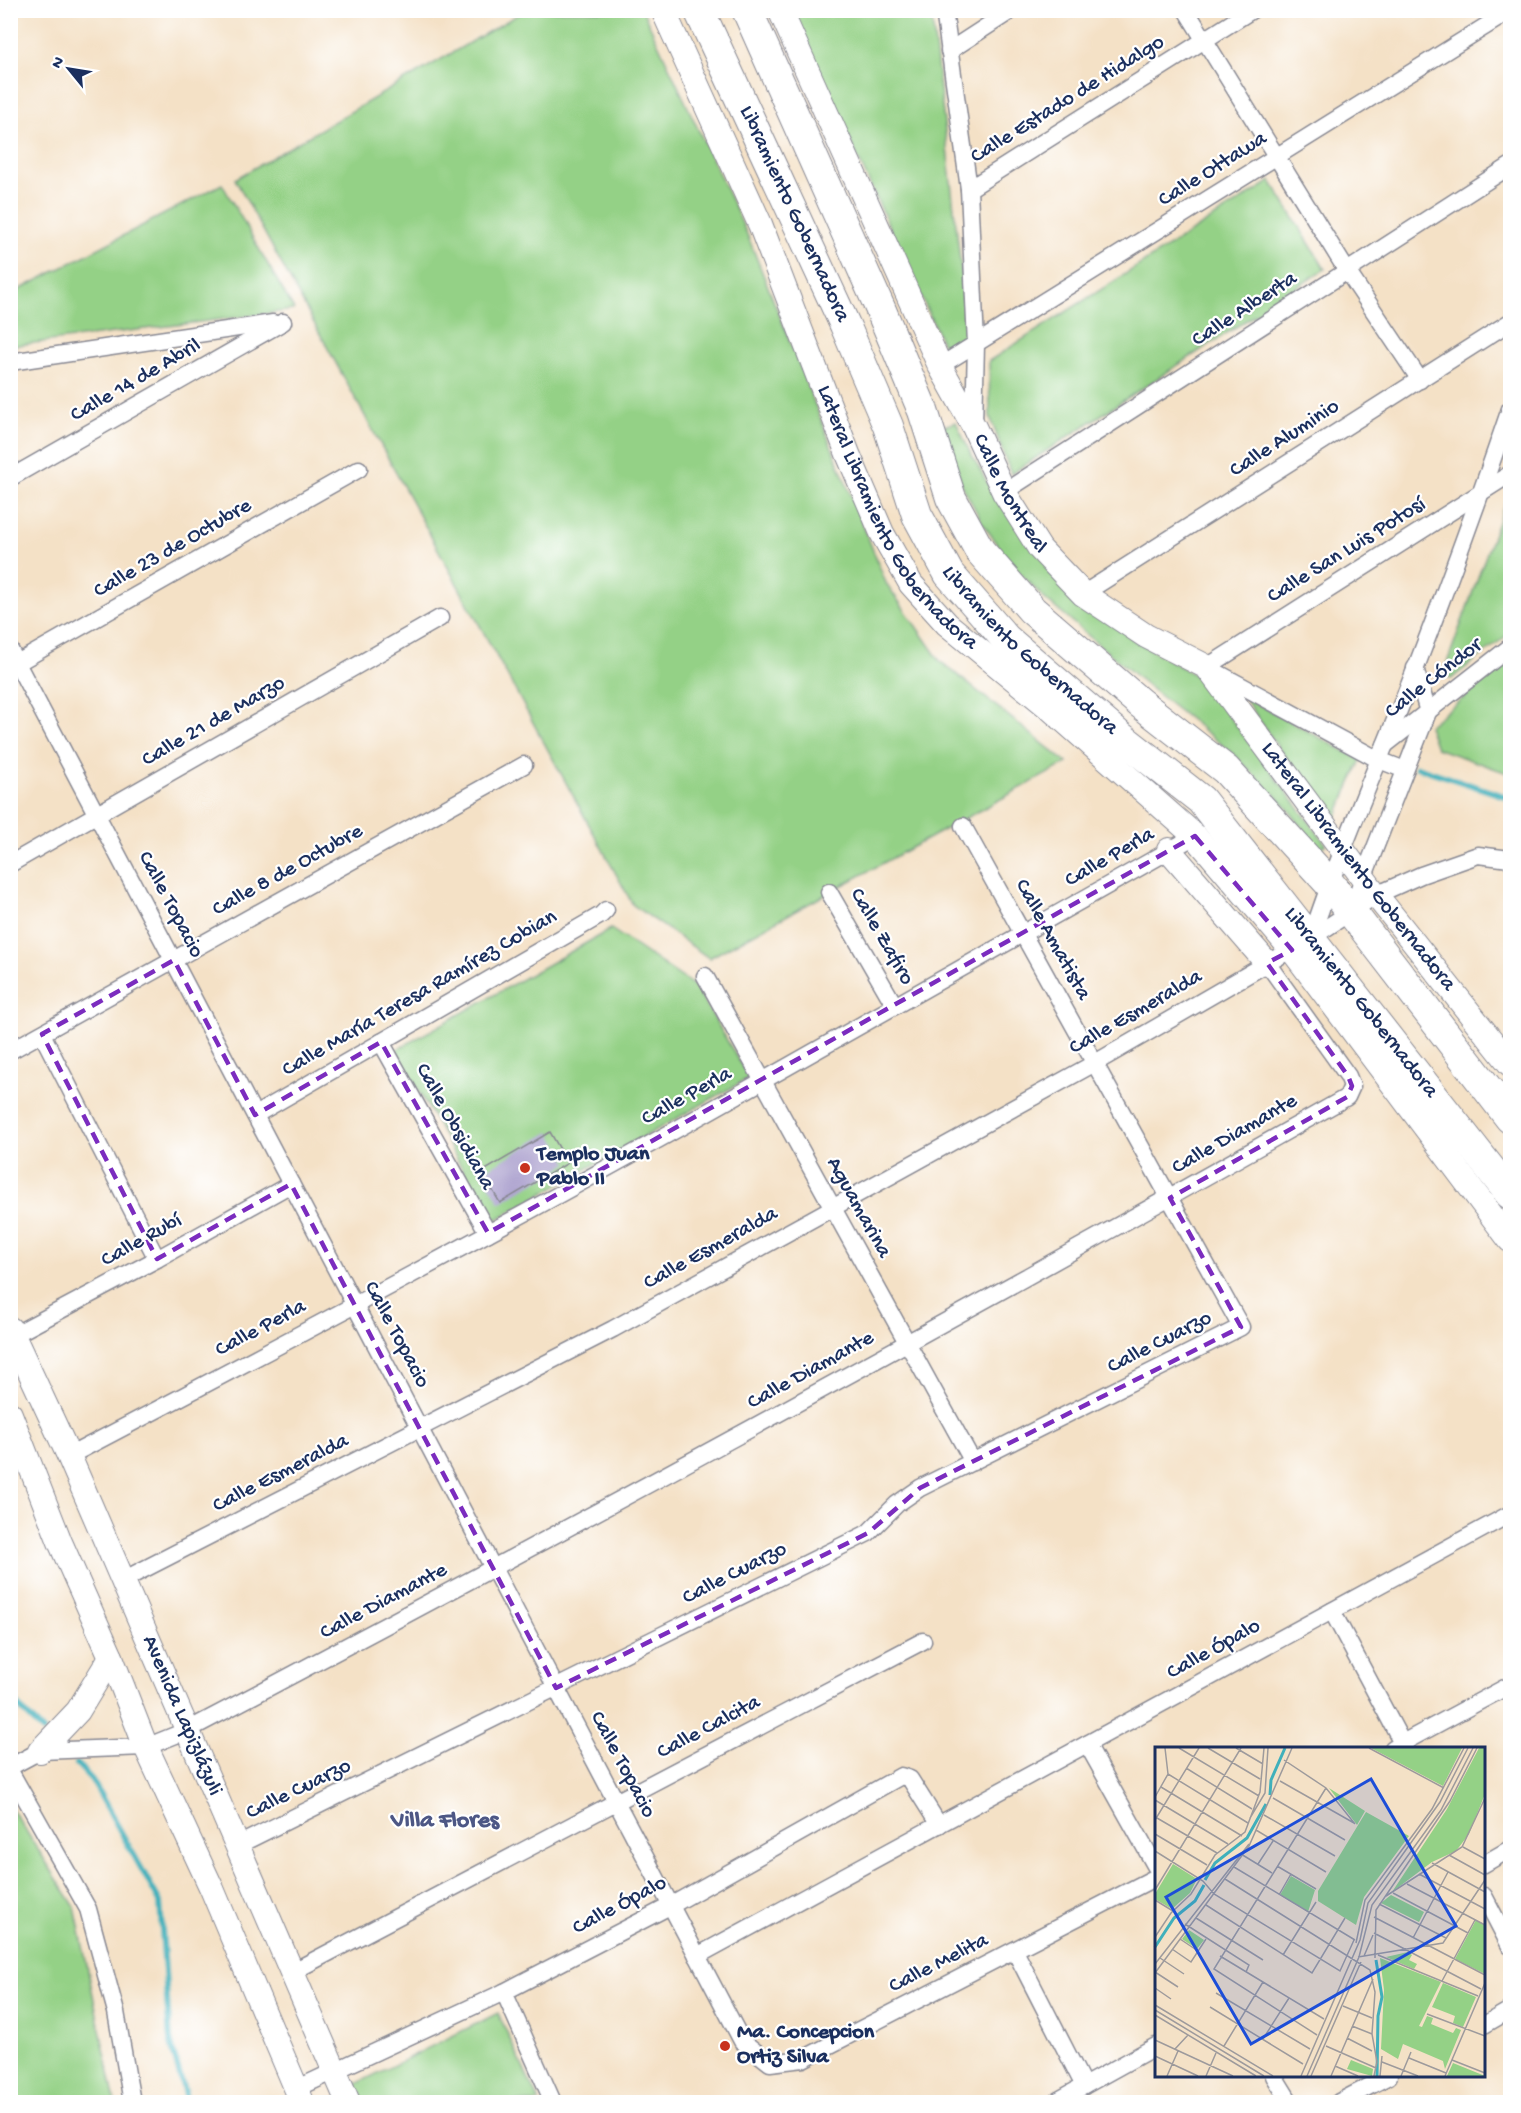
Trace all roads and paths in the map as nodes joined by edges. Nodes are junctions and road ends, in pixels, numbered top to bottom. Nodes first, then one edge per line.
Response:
1 (663, 10) edge
2 (699, 10) edge
3 (747, 10) edge
4 (780, 10) edge
5 (944, 10) edge
6 (1012, 10) edge
7 (1186, 10) edge
8 (1252, 10) edge
9 (1510, 11) edge
10 (1205, 40) junction
11 (948, 51) junction
12 (1276, 157) junction
13 (1510, 166) edge
14 (969, 189) junction
15 (1347, 271) junction
16 (1510, 322) edge
17 (976, 344) junction
18 (10, 362) edge
19 (940, 366) junction
20 (1420, 380) junction
21 (1510, 409) edge
22 (974, 427) junction
23 (359, 469) dead end
24 (1510, 474) edge
25 (10, 478) edge
26 (1004, 492) junction
27 (1482, 492) junction
28 (1083, 594) junction
29 (440, 618) dead end
30 (1510, 647) edge
31 (13, 660) edge
32 (1207, 667) junction
33 (1415, 668) junction
34 (1428, 712) junction
35 (1382, 753) junction
36 (524, 765) dead end
37 (1405, 770) junction
38 (97, 815) junction
39 (963, 826) dead end
40 (1195, 836) junction
41 (1169, 850) junction
42 (1343, 850) junction
43 (1510, 859) edge
44 (10, 864) edge
45 (1329, 883) junction
46 (1370, 886) junction
47 (829, 892) dead end
48 (606, 910) dead end
49 (1350, 912) junction
50 (1023, 933) junction
51 (1301, 944) junction
52 (174, 960) junction
53 (1267, 963) junction
54 (705, 976) dead end
55 (895, 1006) junction
56 (42, 1034) junction
57 (381, 1042) junction
58 (10, 1051) edge
59 (1095, 1063) junction
60 (1510, 1064) edge
61 (762, 1081) junction
62 (255, 1115) junction
63 (1510, 1118) edge
64 (291, 1184) junction
65 (1510, 1194) edge
66 (1170, 1198) junction
67 (832, 1208) junction
68 (488, 1233) junction
69 (1510, 1240) edge
70 (157, 1259) junction
71 (355, 1305) junction
72 (1241, 1327) joint
73 (11, 1334) edge
74 (907, 1344) junction
75 (10, 1414) edge
76 (419, 1428) junction
77 (69, 1455) junction
78 (973, 1462) junction
79 (1510, 1514) edge
80 (494, 1569) junction
81 (123, 1580) junction
82 (1332, 1611) junction
83 (923, 1641) dead end
84 (111, 1657) junction
85 (1510, 1685) edge
86 (556, 1688) junction
87 (188, 1730) junction
88 (1088, 1744) junction
89 (146, 1747) junction
90 (1400, 1747) edge
91 (40, 1751) junction
92 (10, 1769) edge
93 (616, 1802) junction
94 (939, 1825) junction
95 (238, 1845) junction
96 (1510, 1850) edge
97 (1485, 1863) edge
98 (1155, 1865) edge
99 (1155, 1878) edge
100 (1485, 1898) edge
101 (670, 1906) junction
102 (1510, 1946) edge
103 (1015, 1951) junction
104 (697, 1956) junction
105 (292, 1972) junction
106 (504, 1992) junction
107 (1510, 2010) edge
108 (1485, 2024) edge
109 (742, 2041) joint
110 (1155, 2047) edge
111 (335, 2072) junction
112 (1275, 2077) edge
113 (1387, 2077) edge
114 (1084, 2086) junction
115 (299, 2096) edge
116 (132, 2103) edge
117 (348, 2103) edge
118 (553, 2103) edge
119 (1055, 2103) edge
120 (1290, 2103) edge
121 (1339, 2103) edge

1 - 40 street, Lateral Libramiento Gobernadora
2 - 51 highway, Libramiento Gobernadora
3 - 45 highway, Libramiento Gobernadora
4 - 19 street
5 - 11 street, Calle Montreal
6 - 11 street
7 - 10 street
8 - 10 street, Calle Estado de Hidalgo
9 - 12 street, Calle Ottawa
10 - 12 street
10 - 14 street, Calle Estado de Hidalgo
11 - 14 street, Calle Montreal
12 - 15 street
12 - 17 street, Calle Ottawa
13 - 15 street, Calle Alberta
14 - 17 street, Calle Montreal
15 - 20 street
15 - 26 street, Calle Alberta
16 - 20 street, Calle Aluminio
17 - 19 street, Calle Ottawa
17 - 22 street, Calle Montreal
18 - 25 street, Calle 14 de Abril
19 - 22 street
20 - 28 street, Calle Aluminio
21 - 27 street
22 - 26 street, Calle Montreal
23 - 31 street, Calle 23 de Octubre
24 - 27 street, Calle San Luis Potosí
26 - 28 street, Calle Montreal
27 - 32 street, Calle San Luis Potosí
27 - 33 street
28 - 32 street, Calle Montreal
29 - 38 street, Calle 21 de Marzo
30 - 34 street, Calle Cóndor
31 - 38 street, Calle Topacio
32 - 35 street, Calle Montreal
32 - 42 street, Lateral Libramiento Gobernadora
33 - 34 street
33 - 35 street
34 - 35 street, Calle Cóndor
34 - 37 street
35 - 37 street, Calle Montreal
35 - 42 street
36 - 52 street, Calle 8 de Octubre
37 - 46 street
38 - 44 street, Calle 21 de Marzo
38 - 52 street, Calle Topacio
39 - 50 street, Calle Amatista
40 - 41 street, Calle Perla
40 - 51 street, Lateral Libramiento Gobernadora
41 - 50 street, Calle Perla
41 - 53 street
42 - 45 street
42 - 46 street, Lateral Libramiento Gobernadora
43 - 46 street, Calle Esmeralda
45 - 49 highway, Libramiento Gobernadora
45 - 51 street
46 - 49 street, Calle Esmeralda
46 - 60 street, Lateral Libramiento Gobernadora
47 - 55 street, Calle Zafiro
48 - 57 street, Calle María Teresa Ramírez Cobian
49 - 51 street, Calle Esmeralda
49 - 63 highway, Libramiento Gobernadora
50 - 55 street, Calle Perla
50 - 59 street, Calle Amatista
51 - 53 street, Calle Esmeralda
51 - 65 highway, Libramiento Gobernadora
51 - 69 street, Lateral Libramiento Gobernadora
52 - 56 street, Calle 8 de Octubre
52 - 62 street, Calle Topacio
53 - 59 street, Calle Esmeralda
53 - 66 street, Calle Diamante
54 - 61 street, Aguamarina
55 - 61 street, Calle Perla
56 - 58 street, Calle 8 de Octubre
56 - 70 street
57 - 62 street, Calle María Teresa Ramírez Cobian
57 - 68 street, Calle Obsidiana
59 - 66 street, Calle Amatista
59 - 67 street, Calle Esmeralda
61 - 67 street, Aguamarina
61 - 68 street, Calle Perla
62 - 64 street, Calle Topacio
64 - 70 street, Calle Rubí
64 - 71 street, Calle Topacio
66 - 72 street, Calle Amatista
66 - 74 street, Calle Diamante
67 - 74 street, Aguamarina
67 - 76 street, Calle Esmeralda
68 - 71 street, Calle Perla
70 - 73 street, Calle Rubí
71 - 76 street, Calle Topacio
71 - 77 street, Calle Perla
72 - 78 street, Calle Cuarzo
73 - 77 street, Avenida Lapizlázuli
74 - 78 street, Aguamarina
74 - 80 street, Calle Diamante
75 - 84 street, Avenida Lapizlázuli
76 - 80 street, Calle Topacio
76 - 81 street, Calle Esmeralda
77 - 81 street, Avenida Lapizlázuli
78 - 86 street, Calle Cuarzo
79 - 82 street, Calle Ópalo
80 - 86 street, Calle Topacio
80 - 87 street, Calle Diamante
81 - 87 street, Avenida Lapizlázuli
82 - 88 street, Calle Ópalo
82 - 90 street
83 - 93 street, Calle Calcita
84 - 89 street, Avenida Lapizlázuli
84 - 91 street
85 - 90 street
86 - 93 street, Calle Topacio
86 - 95 street, Calle Cuarzo
87 - 89 street, Calle Diamante
87 - 95 street, Avenida Lapizlázuli
88 - 94 street, Calle Ópalo
88 - 98 street
89 - 91 street, Calle Diamante
89 - 115 street, Avenida Lapizlázuli
91 - 92 street
92 - 116 street
93 - 101 street, Calle Topacio
93 - 105 street, Calle Calcita
94 - 101 street, Calle Ópalo
94 - 104 street, Calle Ópalo
95 - 105 street, Avenida Lapizlázuli
96 - 97 street
99 - 103 street, Calle Melita
100 - 102 street
101 - 104 street, Calle Topacio
101 - 106 street, Calle Ópalo
103 - 109 street, Calle Melita
103 - 114 street
104 - 109 street, Calle Topacio
105 - 111 street, Avenida Lapizlázuli
106 - 111 street, Calle Ópalo
106 - 118 street
107 - 108 street
110 - 114 street
111 - 115 street, Calle Ópalo
111 - 117 street, Avenida Lapizlázuli
112 - 120 street
113 - 121 street
114 - 119 street

